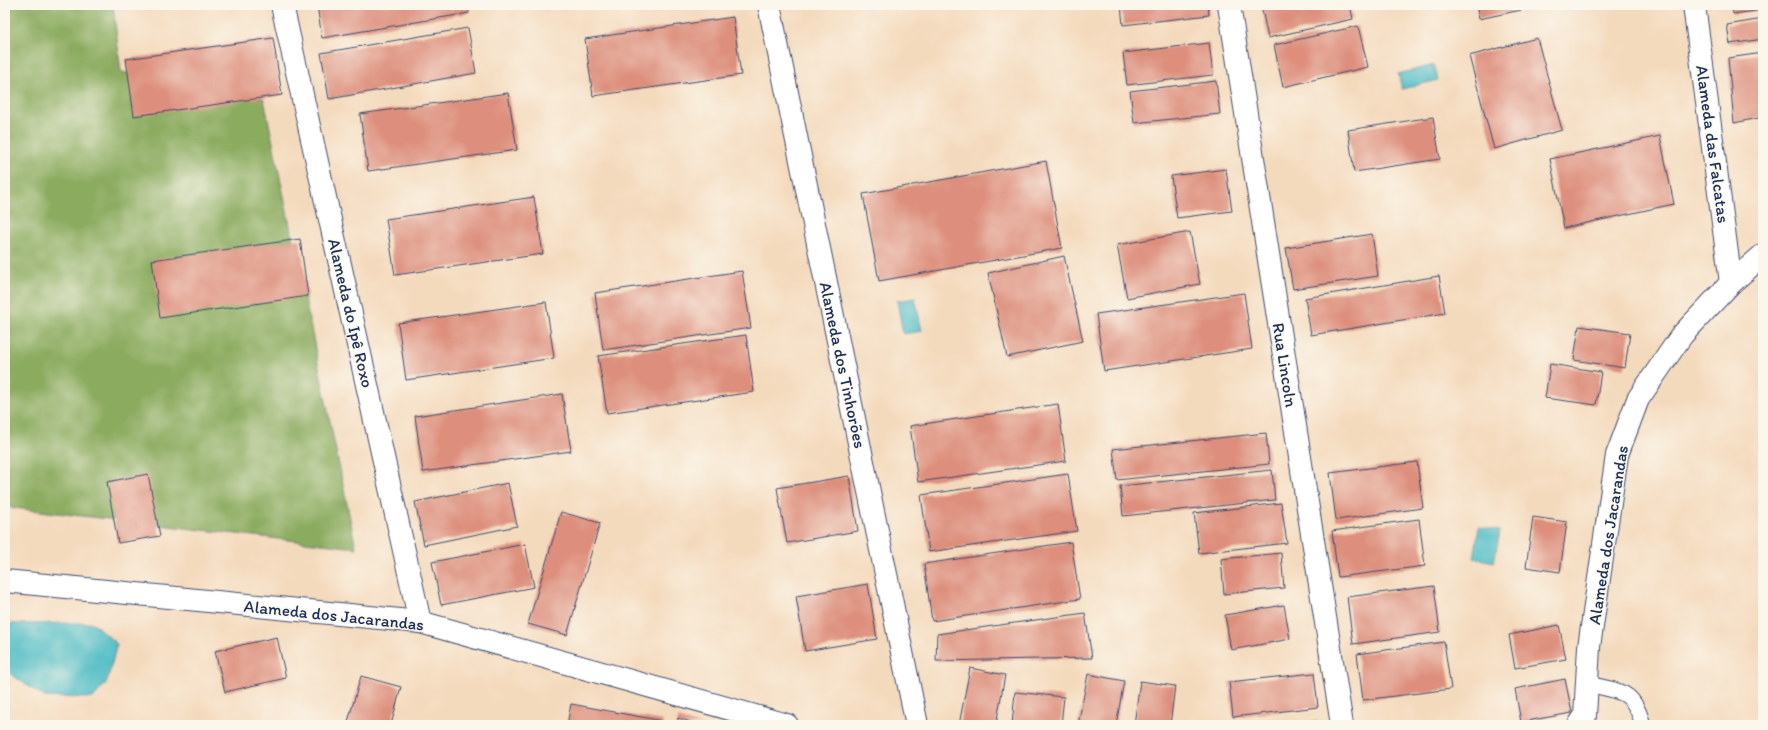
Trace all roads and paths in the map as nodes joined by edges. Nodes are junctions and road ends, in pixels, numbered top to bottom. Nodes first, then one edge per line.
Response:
1 (282, 5) edge
2 (769, 5) edge
3 (1229, 5) edge
4 (1694, 5) edge
5 (1763, 255) edge
6 (1731, 283) junction
7 (9, 582) edge
8 (420, 622) junction
9 (1588, 684) junction
10 (787, 725) edge
11 (917, 725) edge
12 (1342, 725) edge
13 (1579, 725) edge
14 (1643, 725) edge

1 - 8 street, Alameda do Ipê Roxo
2 - 11 street, Alameda dos Tinhorões
3 - 12 street, Rua Lincoln
4 - 6 street, Alameda das Falcatas
5 - 6 street, Alameda dos Jacarandas
6 - 9 street, Alameda dos Jacarandas
7 - 8 street, Alameda dos Jacarandas
8 - 10 street, Alameda dos Jacarandas
9 - 13 street, Alameda dos Jacarandas
9 - 14 lane

